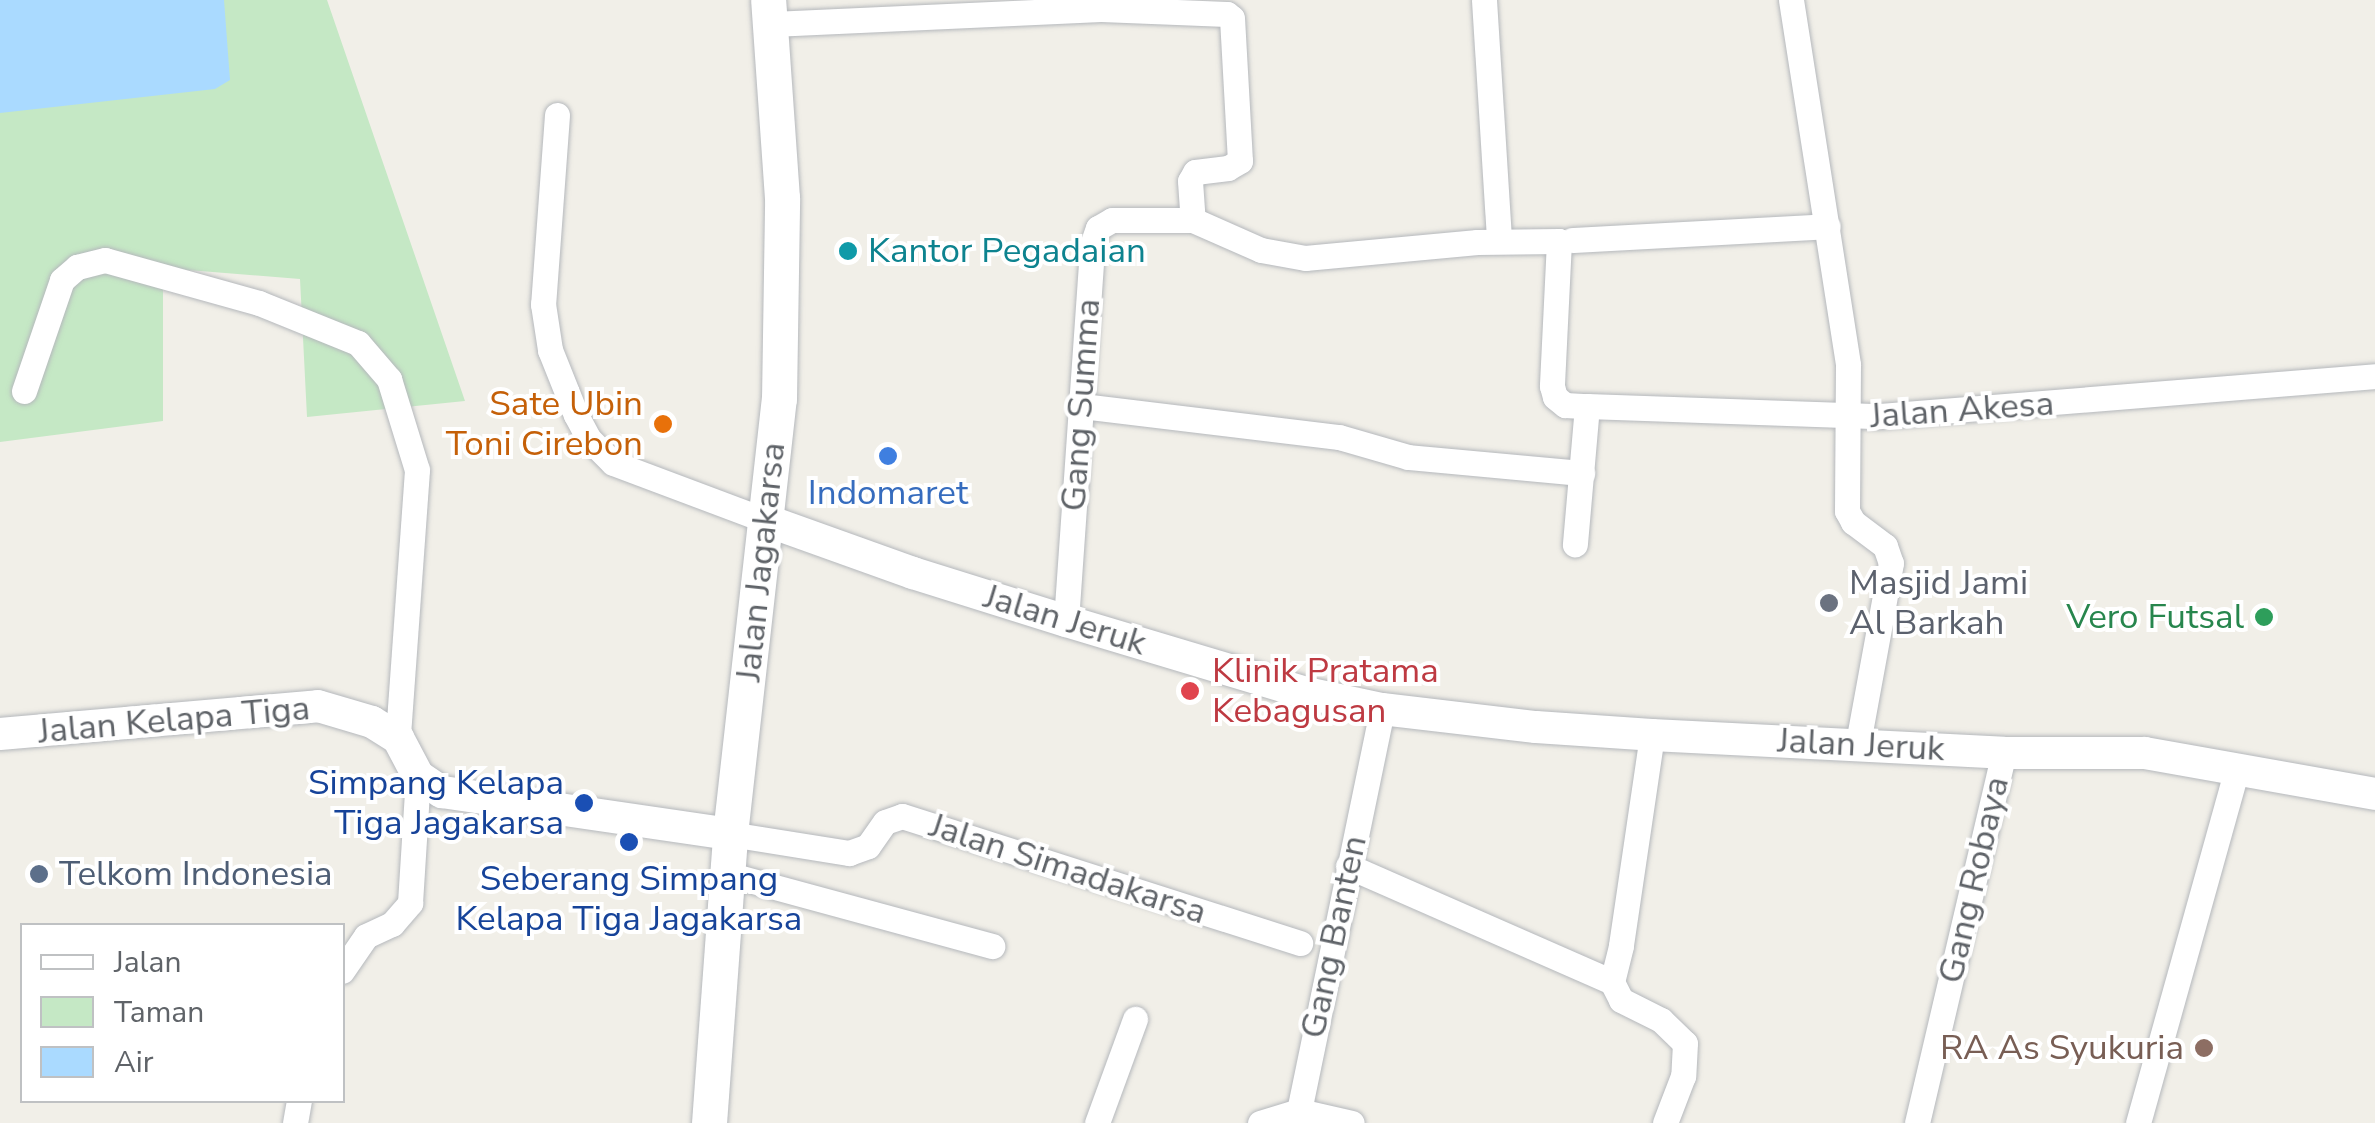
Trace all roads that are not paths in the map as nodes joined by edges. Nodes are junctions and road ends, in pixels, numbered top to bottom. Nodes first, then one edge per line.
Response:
1 (1484, 0) edge
2 (1791, 0) edge
3 (770, 12) edge
4 (556, 115) dead end
5 (1193, 220) junction
6 (1828, 226) junction
7 (1572, 240) dead end
8 (1500, 241) junction
9 (2375, 376) edge
10 (24, 391) dead end
11 (1082, 406) junction
12 (1587, 406) junction
13 (1850, 417) junction
14 (1582, 473) junction
15 (765, 520) junction
16 (1575, 544) dead end
17 (1066, 621) junction
18 (1382, 709) junction
19 (0, 734) edge
20 (1652, 734) junction
21 (398, 738) junction
22 (1858, 743) junction
23 (2004, 753) junction
24 (2237, 769) junction
25 (418, 776) junction
26 (2375, 794) edge
27 (730, 834) junction
28 (1348, 866) junction
29 (726, 874) junction
30 (1300, 943) dead end
31 (992, 946) dead end
32 (345, 967) edge
33 (1612, 982) junction
34 (1135, 1019) dead end
35 (1298, 1112) junction
36 (1342, 1122) edge
37 (709, 1123) edge
38 (1097, 1123) edge
39 (1260, 1123) edge
40 (1666, 1123) edge
41 (1917, 1123) edge
42 (2138, 1123) edge

1 - 8 street
2 - 6 street, Jalan Akesa
3 - 5 street
3 - 15 main road, Jalan Jagakarsa
4 - 15 street, Jalan Jeruk
5 - 8 street
5 - 11 street, Gang Summa
6 - 7 street
6 - 13 street, Jalan Akesa
8 - 12 street
9 - 13 street, Jalan Akesa
10 - 21 street
11 - 14 street
11 - 17 street, Gang Summa
12 - 13 street
12 - 14 street
13 - 22 street
14 - 16 street
15 - 17 street, Jalan Jeruk
15 - 27 main road, Jalan Jagakarsa
17 - 18 street, Jalan Jeruk
18 - 20 street, Jalan Jeruk
18 - 28 street, Gang Banten
19 - 21 street, Jalan Kelapa Tiga
20 - 22 street, Jalan Jeruk
20 - 33 street
21 - 25 street
22 - 23 street, Jalan Jeruk
23 - 24 street, Jalan Jeruk
23 - 41 street, Gang Robaya
24 - 26 street, Jalan Jeruk
24 - 42 street
25 - 27 street
25 - 32 street
27 - 29 main road, Jalan Jagakarsa
27 - 30 street, Jalan Simadakarsa
28 - 33 street
28 - 35 street, Gang Banten
29 - 31 street
29 - 37 main road, Jalan Jagakarsa
33 - 40 street
34 - 38 street
35 - 36 street
35 - 39 street

